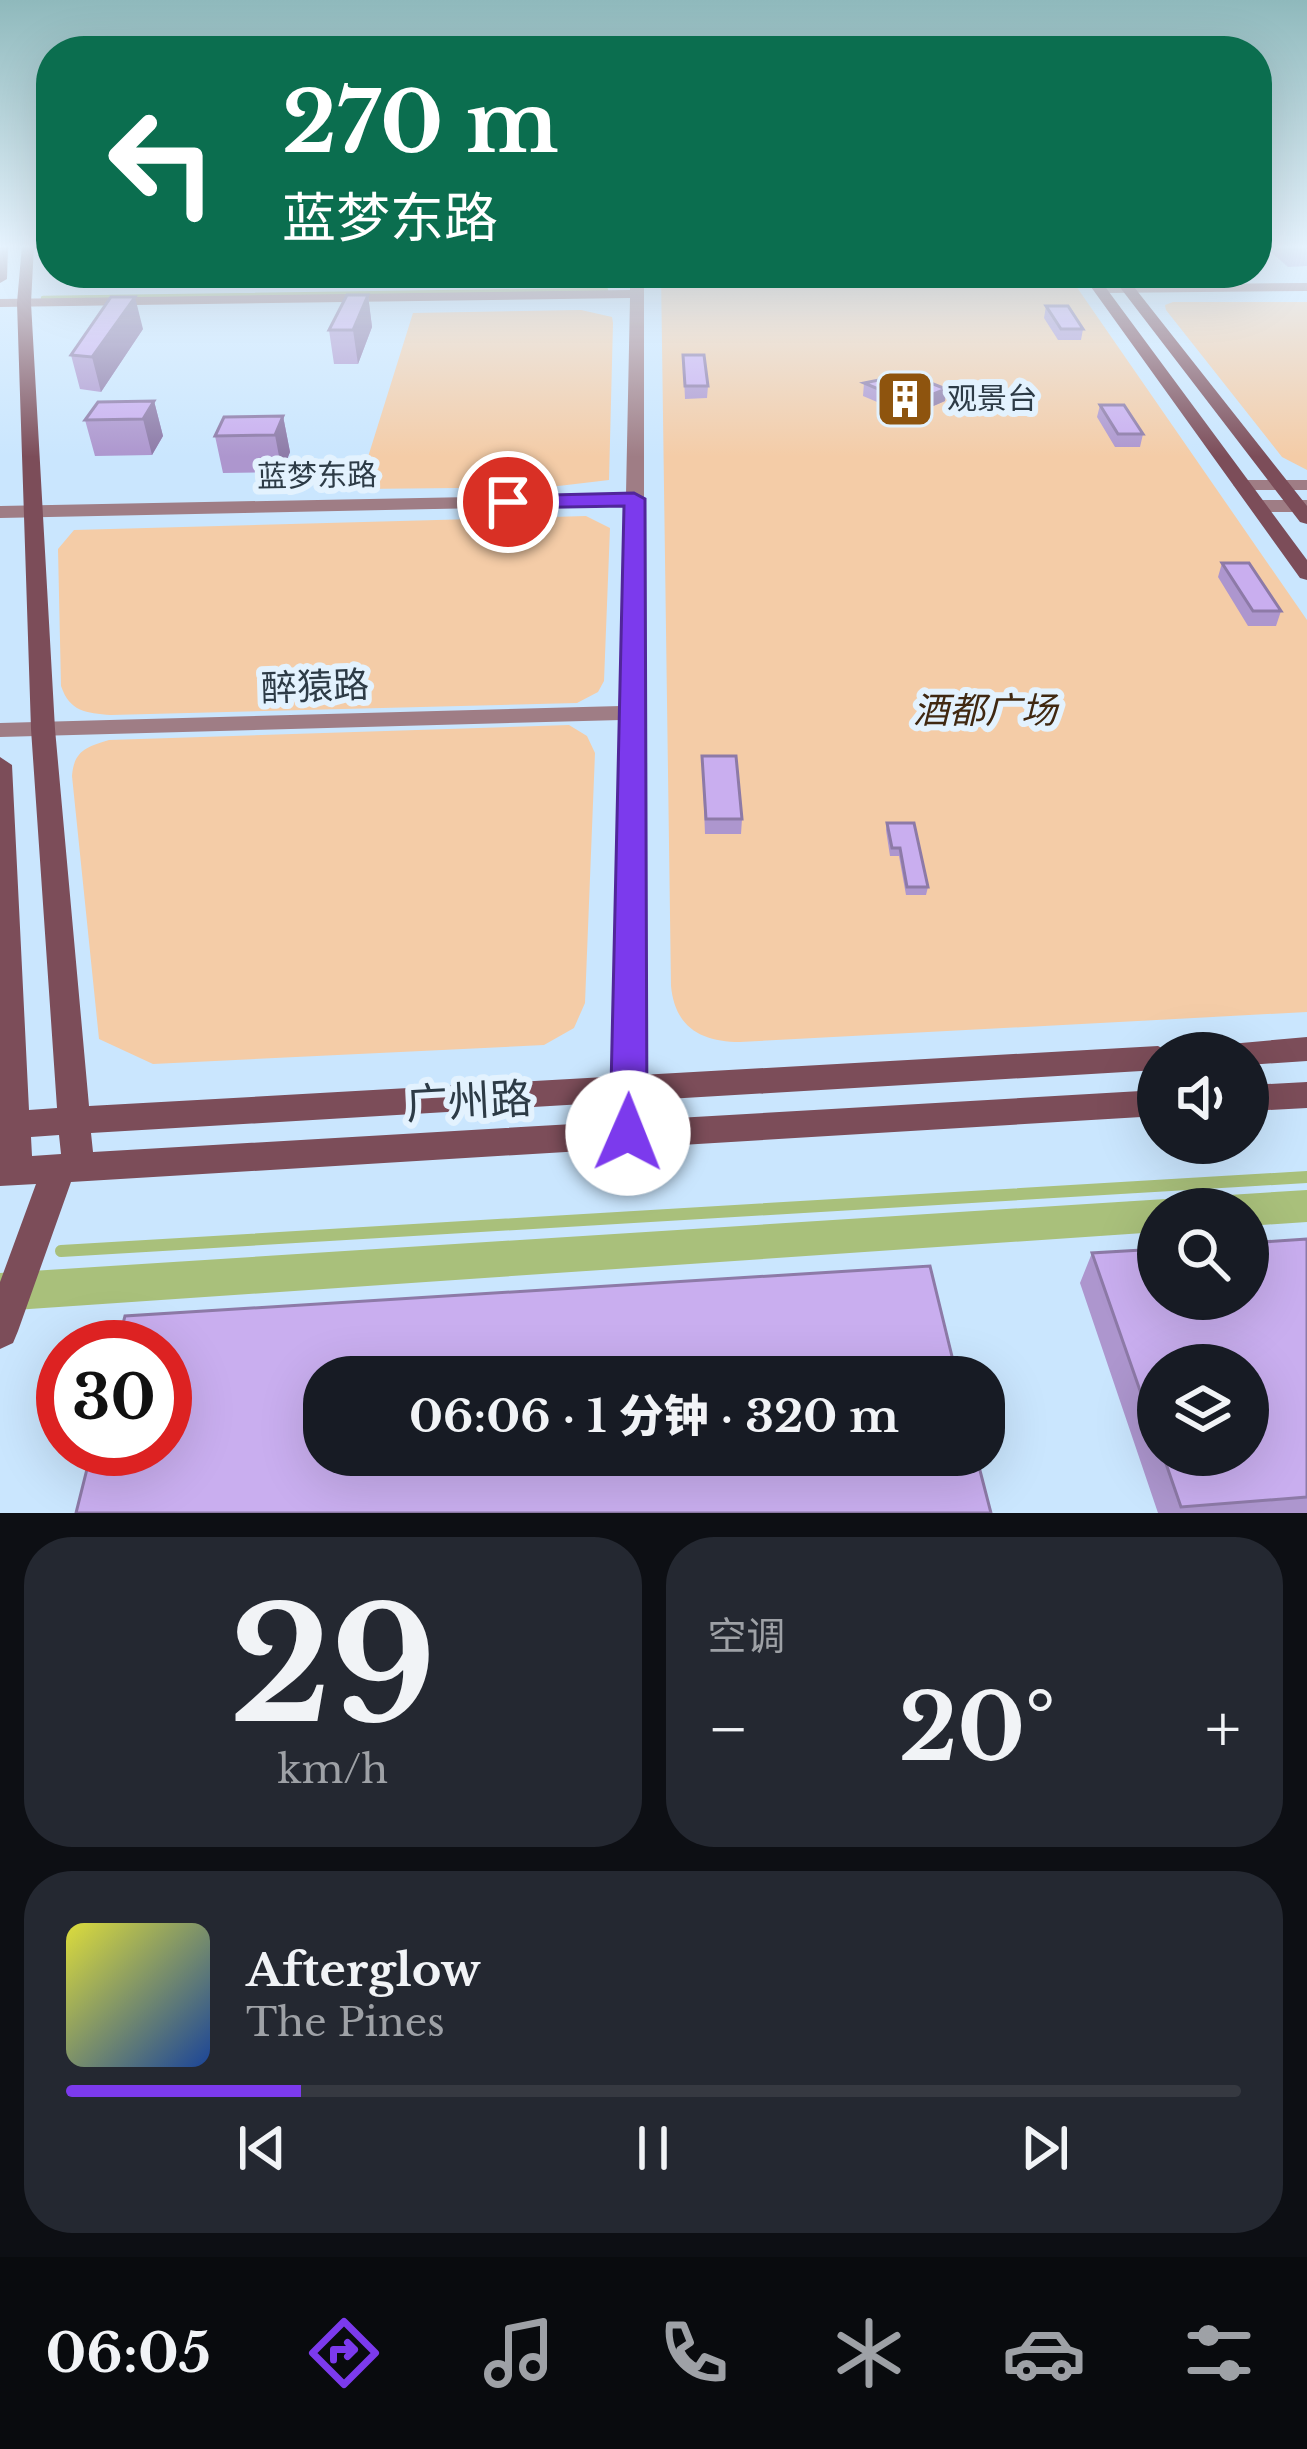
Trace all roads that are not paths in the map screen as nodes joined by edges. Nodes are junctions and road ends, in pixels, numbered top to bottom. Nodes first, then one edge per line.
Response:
1 (17, 316) edge
2 (637, 316) edge
3 (1119, 316) edge
4 (1149, 316) edge
5 (1307, 484) edge
6 (1242, 485) junction
7 (1281, 485) junction
8 (634, 499) junction
9 (1258, 506) junction
10 (1304, 510) edge
11 (34, 511) junction
12 (0, 512) edge
13 (1307, 574) edge
14 (633, 712) junction
15 (43, 729) junction
16 (0, 730) edge
17 (0, 765) edge
18 (1307, 1049) edge
19 (1269, 1051) edge
20 (1137, 1059) edge
21 (629, 1088) junction
22 (1307, 1095) edge
23 (1269, 1097) edge
24 (1137, 1104) edge
25 (74, 1120) junction
26 (7, 1125) edge
27 (628, 1133) junction
28 (68, 1167) junction
29 (8, 1171) edge
30 (0, 1331) edge

1 - 11 street
2 - 8 street
3 - 6 street
4 - 7 street
5 - 7 street
6 - 7 street
6 - 9 street
7 - 10 street
8 - 11 street, 蓝梦东路
8 - 14 street
9 - 10 street
9 - 13 street
11 - 12 street, 蓝梦东路
11 - 15 street
14 - 15 street, 醉猿路
14 - 21 street
15 - 16 street, 醉猿路
15 - 25 street
17 - 26 street
18 - 19 street
20 - 21 street, 广州路
21 - 25 street, 广州路
21 - 27 street
22 - 23 street
24 - 27 street, 广州路
25 - 26 street, 广州路
25 - 28 street
26 - 29 street
27 - 28 street, 广州路
28 - 29 street, 广州路
28 - 30 street

